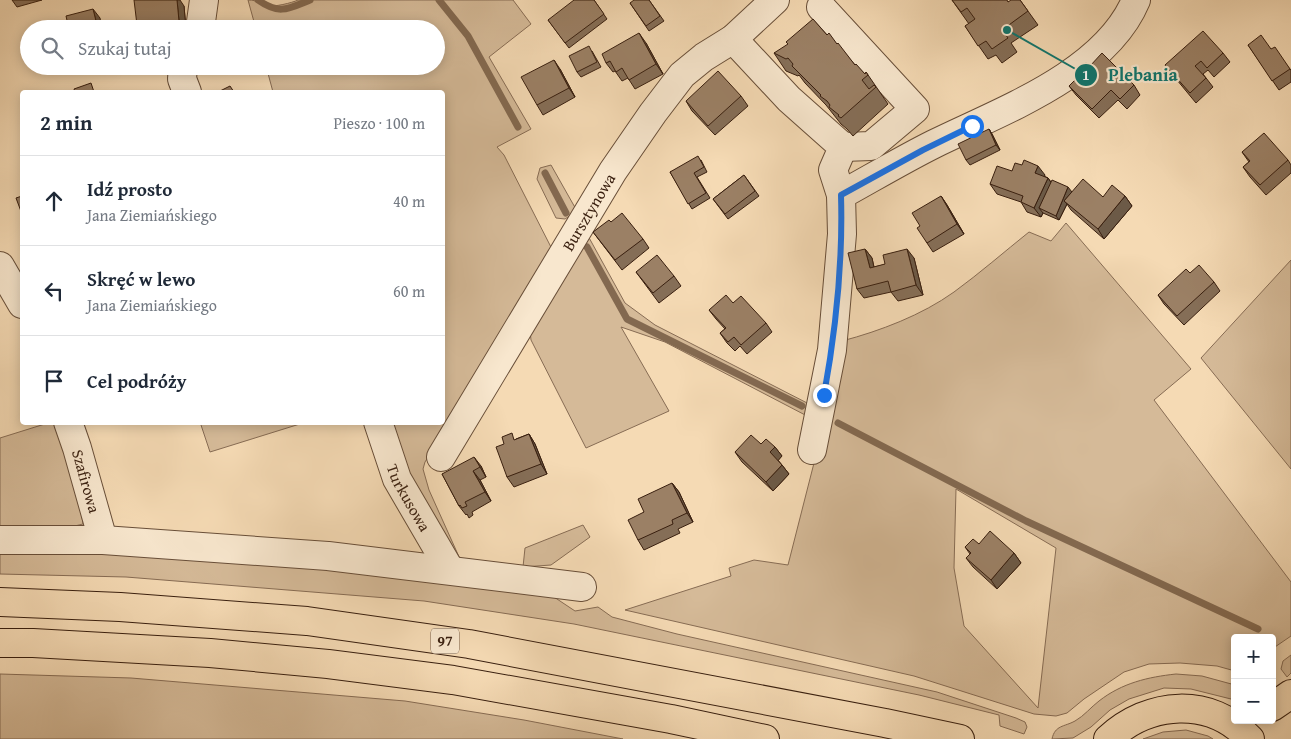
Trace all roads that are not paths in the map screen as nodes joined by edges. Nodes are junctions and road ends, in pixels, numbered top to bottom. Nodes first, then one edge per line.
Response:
1 (204, 0) edge
2 (776, 0) edge
3 (1136, 0) edge
4 (821, 7) dead end
5 (201, 20) edge
6 (733, 39) junction
7 (182, 75) edge
8 (186, 90) edge
9 (843, 147) junction
10 (841, 195) junction
11 (0, 266) edge
12 (20, 301) edge
13 (69, 425) edge
14 (379, 425) edge
15 (812, 450) dead end
16 (440, 457) dead end
17 (0, 540) edge
18 (103, 540) junction
19 (450, 570) junction
20 (582, 588) dead end
21 (0, 602) edge
22 (0, 643) edge
23 (1291, 694) edge
24 (1276, 704) edge
25 (1230, 719) edge
26 (765, 739) edge
27 (960, 739) edge
28 (1108, 739) edge
29 (1250, 739) edge

1 - 5 street
2 - 6 street, Bursztynowa
3 - 10 street
4 - 9 street
6 - 9 street
6 - 16 street, Bursztynowa
7 - 8 street
9 - 10 street
10 - 15 street
11 - 12 street
13 - 18 street, Szafirowa
14 - 19 street, Turkusowa
17 - 18 street
18 - 19 street
19 - 20 street
21 - 27 main road, 97
22 - 26 main road, 97
23 - 24 main road
25 - 28 main road
25 - 29 main road

